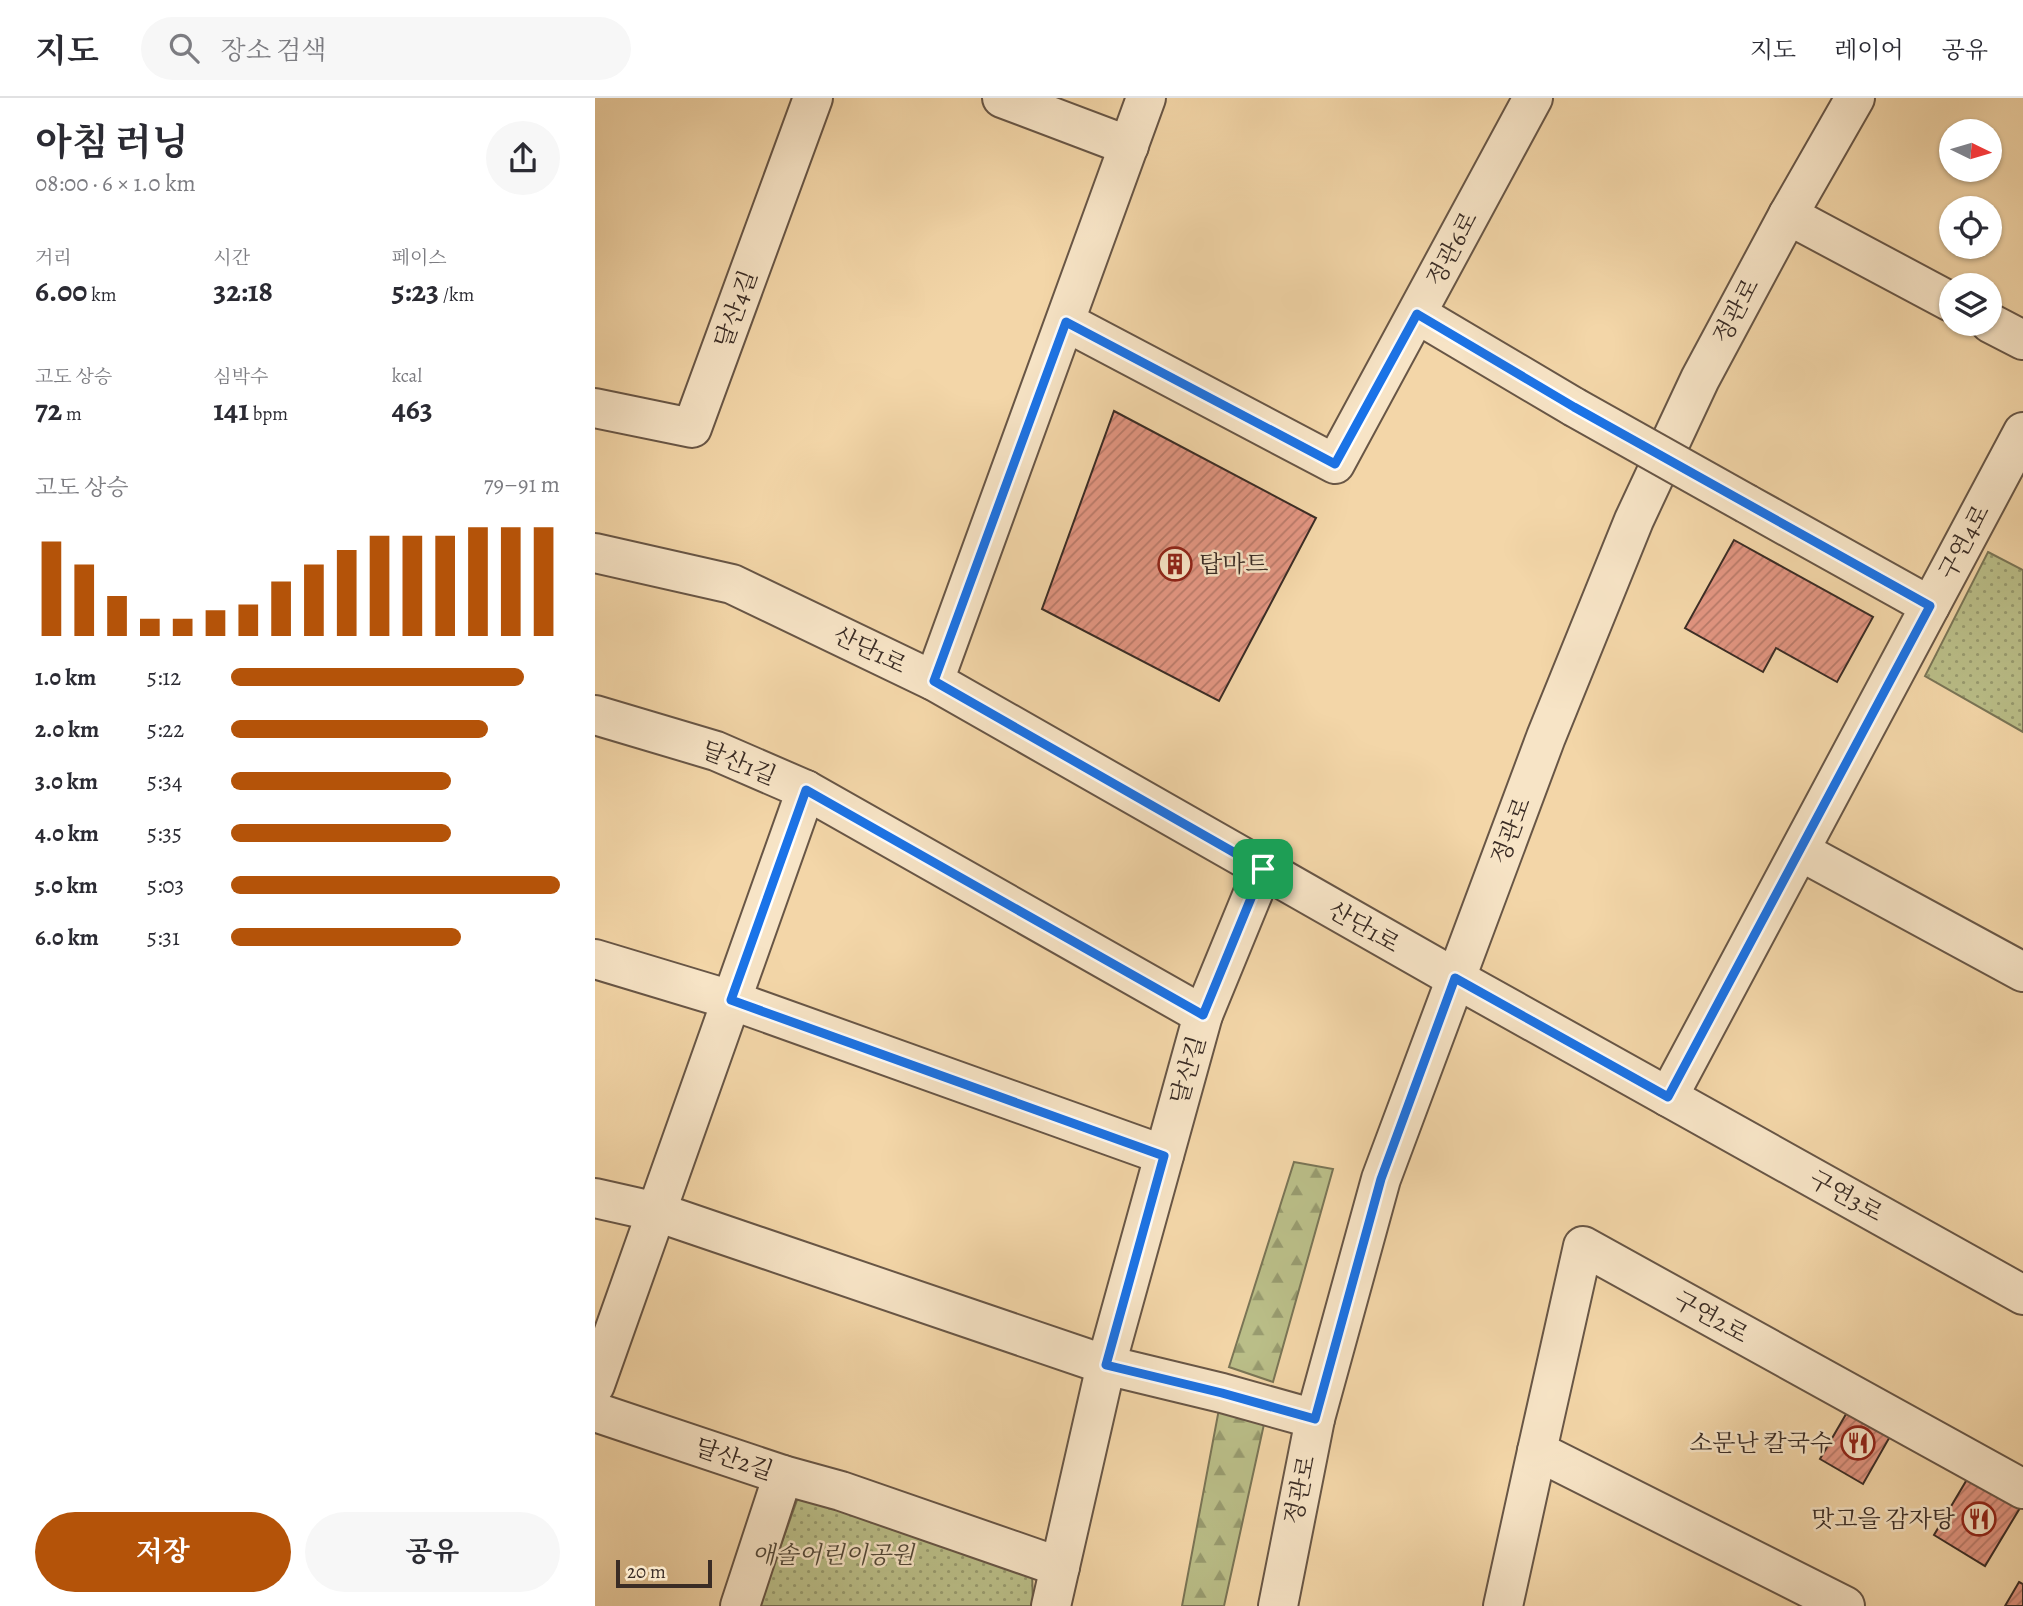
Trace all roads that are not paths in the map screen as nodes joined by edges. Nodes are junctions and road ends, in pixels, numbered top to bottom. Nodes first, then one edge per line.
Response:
1 (813, 98) edge
2 (1002, 98) edge
3 (1146, 98) edge
4 (1533, 98) edge
5 (1855, 98) edge
6 (1129, 146) junction
7 (1788, 215) junction
8 (1939, 296) edge
9 (1417, 314) junction
10 (1066, 322) junction
11 (2002, 330) edge
12 (2023, 341) edge
13 (595, 408) edge
14 (2023, 432) edge
15 (595, 553) edge
16 (1930, 606) junction
17 (934, 681) junction
18 (595, 715) edge
19 (806, 790) junction
20 (1800, 851) junction
21 (1263, 869) junction
22 (595, 959) edge
23 (2023, 972) edge
24 (1455, 978) junction
25 (731, 1000) junction
26 (1203, 1015) junction
27 (1668, 1097) junction
28 (1164, 1156) junction
29 (595, 1198) edge
30 (656, 1212) junction
31 (2023, 1295) edge
32 (1106, 1365) junction
33 (595, 1385) edge
34 (595, 1412) edge
35 (1315, 1419) junction
36 (1537, 1451) junction
37 (783, 1475) junction
38 (2023, 1489) edge
39 (1060, 1567) junction
40 (740, 1606) edge
41 (1051, 1606) edge
42 (1278, 1606) edge
43 (1503, 1606) edge
44 (1845, 1606) edge

1 - 13 street, 달산4길
2 - 6 street
3 - 6 street
4 - 9 street, 정관6로
5 - 7 street, 정관로
6 - 10 street
7 - 8 street
7 - 24 street, 정관로
9 - 10 street, 정관6로
9 - 16 street, bridge
10 - 17 street
11 - 12 street
14 - 16 street, 구연4로
15 - 17 street, 산단1로
16 - 20 street, 구연4로
17 - 21 street, 산단1로
18 - 19 street, 달산1길
19 - 25 street
19 - 26 street, 달산1길
20 - 23 street
20 - 27 street
21 - 24 street, 산단1로
21 - 26 street, 달산길
22 - 25 street
24 - 27 street, 구연3로
24 - 35 street, 정관로
25 - 28 street
25 - 30 street
26 - 28 street, 달산길
27 - 31 street, 구연3로
28 - 32 street, 달산길
29 - 30 street
30 - 32 street
30 - 33 street
32 - 35 street
32 - 39 street, 달산길
34 - 37 street, 달산2길
35 - 42 street, 정관로
36 - 38 street, 구연2로
36 - 43 street, 구연2로
36 - 44 street
37 - 39 street
37 - 40 street, 달산2길
39 - 41 street, 달산길

